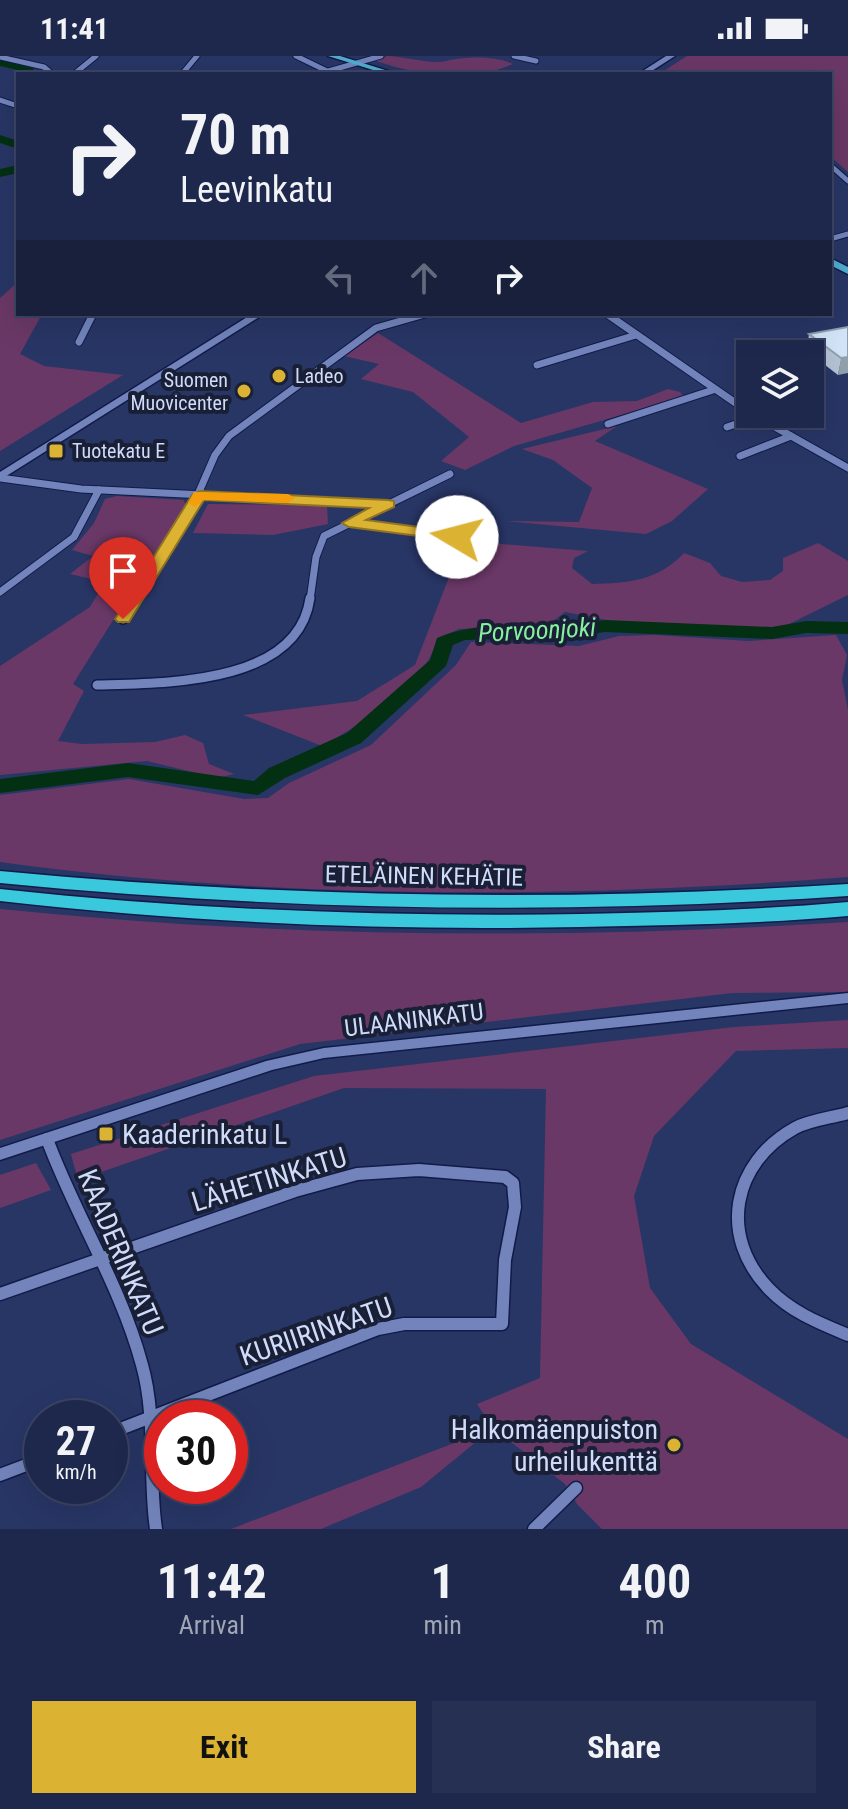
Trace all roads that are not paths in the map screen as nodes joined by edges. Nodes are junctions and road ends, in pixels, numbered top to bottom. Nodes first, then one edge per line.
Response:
1 (96, 56) edge
2 (197, 56) edge
3 (296, 56) edge
4 (335, 56) edge
5 (381, 56) edge
6 (514, 56) edge
7 (671, 56) edge
8 (0, 57) edge
9 (536, 61) dead end
10 (358, 63) junction
11 (327, 71) junction
12 (50, 72) edge
13 (76, 72) edge
14 (184, 72) edge
15 (324, 72) edge
16 (330, 72) edge
17 (387, 72) edge
18 (646, 72) edge
19 (832, 167) edge
20 (848, 181) edge
21 (92, 316) edge
22 (256, 316) edge
23 (418, 316) edge
24 (610, 316) edge
25 (636, 335) junction
26 (79, 342) dead end
27 (537, 365) dead end
28 (713, 390) junction
29 (736, 404) edge
30 (736, 422) edge
31 (608, 424) dead end
32 (727, 427) dead end
33 (777, 428) edge
34 (791, 436) junction
35 (740, 456) dead end
36 (848, 468) edge
37 (450, 474) dead end
38 (0, 478) edge
39 (99, 490) junction
40 (200, 495) junction
41 (388, 504) junction
42 (491, 518) dead end
43 (349, 523) junction
44 (0, 592) edge
45 (123, 619) dead end
46 (97, 685) dead end
47 (0, 870) edge
48 (0, 877) edge
49 (848, 890) edge
50 (0, 897) edge
51 (196, 903) junction
52 (848, 910) edge
53 (848, 998) edge
54 (848, 1113) edge
55 (47, 1139) junction
56 (0, 1154) edge
57 (99, 1260) junction
58 (0, 1294) edge
59 (502, 1324) joint
60 (848, 1335) edge
61 (148, 1400) edge
62 (197, 1400) edge
63 (24, 1466) edge
64 (0, 1475) edge
65 (576, 1488) dead end
66 (155, 1504) edge
67 (156, 1529) edge
68 (534, 1529) edge

1 - 13 street
2 - 14 street
3 - 11 street
4 - 10 main road
5 - 10 street
6 - 9 street
7 - 18 main road
8 - 12 street
10 - 11 street
10 - 17 main road
11 - 15 street
11 - 16 street
19 - 20 street
21 - 26 street
22 - 38 main road
23 - 40 street
24 - 25 street
25 - 27 street
25 - 28 street
28 - 29 street
28 - 31 street
30 - 32 street
33 - 34 street
34 - 35 street
34 - 36 street
37 - 41 street
38 - 39 street
39 - 40 street
39 - 44 street
40 - 41 street
40 - 45 street
41 - 43 street
42 - 43 street
43 - 46 street
47 - 51 highway
48 - 51 highway, ETELÄINEN KEHÄTIE
49 - 51 highway, ETELÄINEN KEHÄTIE
50 - 51 highway
51 - 52 highway, ETELÄINEN KEHÄTIE
53 - 55 street, ULAANINKATU
54 - 60 street
55 - 56 street, ULAANINKATU
55 - 57 street, KAADERINKATU
57 - 58 street, LÄHETINKATU
57 - 59 street, LÄHETINKATU
57 - 61 street, KAADERINKATU
59 - 62 street, KURIIRINKATU
63 - 64 street
65 - 68 street
66 - 67 street, KAADERINKATU

